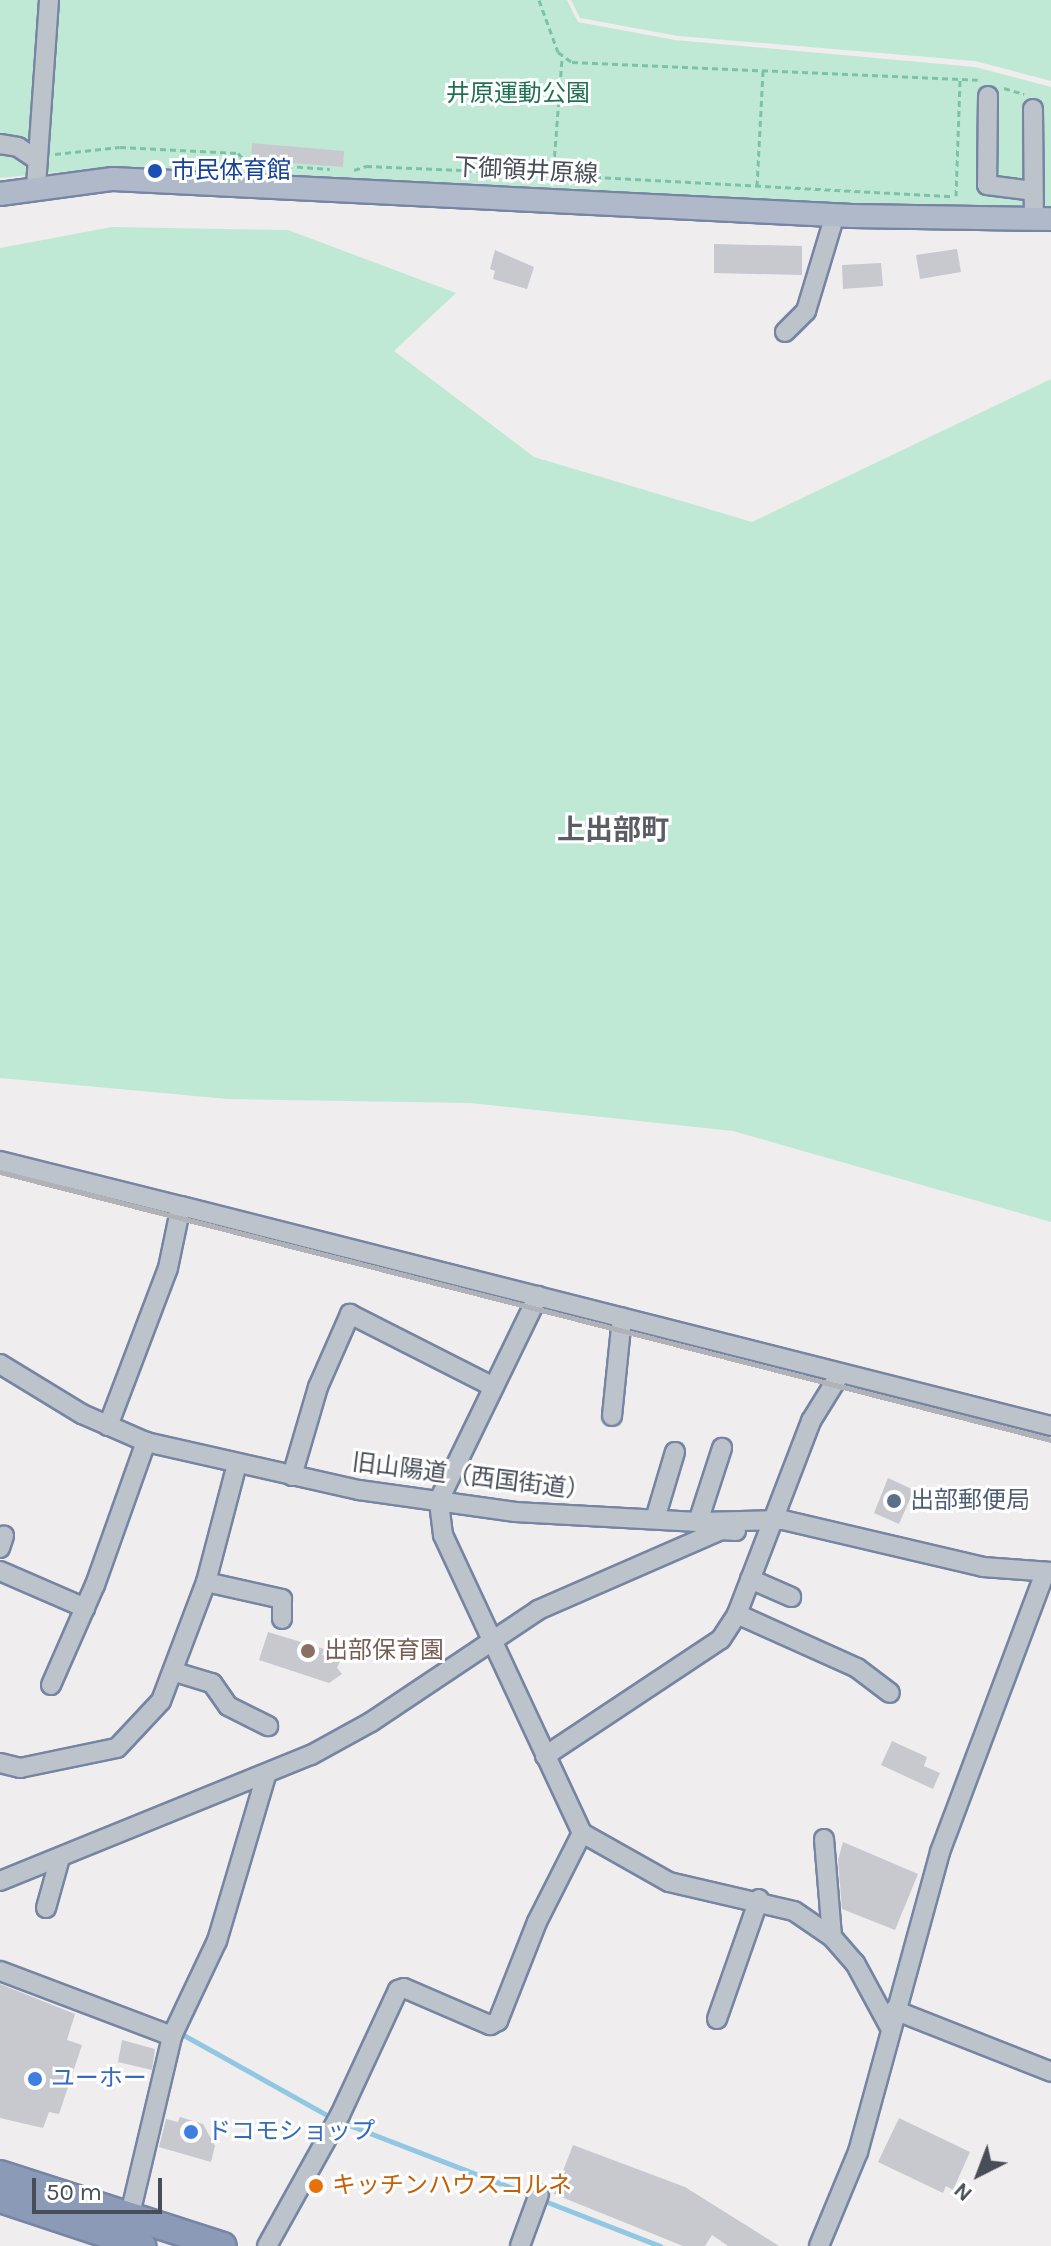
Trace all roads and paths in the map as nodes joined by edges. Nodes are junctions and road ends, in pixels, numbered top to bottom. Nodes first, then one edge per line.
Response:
1 (49, 0) edge
2 (539, 0) edge
3 (562, 59) junction
4 (763, 70) junction
5 (960, 79) junction
6 (991, 88) junction
7 (1035, 104) joint
8 (0, 144) edge
9 (37, 167) junction
10 (553, 176) junction
11 (757, 186) junction
12 (0, 194) edge
13 (956, 196) junction
14 (971, 197) dead end
15 (1037, 208) edge
16 (835, 215) junction
17 (785, 332) dead end
18 (0, 1161) edge
19 (181, 1206) junction
20 (538, 1296) junction
21 (622, 1318) junction
22 (0, 1364) edge
23 (840, 1374) junction
24 (494, 1387) junction
25 (612, 1416) dead end
26 (108, 1426) junction
27 (1051, 1426) edge
28 (146, 1442) junction
29 (722, 1448) dead end
30 (675, 1452) dead end
31 (237, 1464) junction
32 (292, 1476) junction
33 (439, 1500) junction
34 (655, 1519) junction
35 (772, 1521) junction
36 (698, 1522) junction
37 (0, 1571) edge
38 (1048, 1572) edge
39 (750, 1579) junction
40 (206, 1582) junction
41 (791, 1597) dead end
42 (85, 1608) junction
43 (737, 1614) junction
44 (282, 1619) dead end
45 (493, 1639) junction
46 (175, 1672) junction
47 (51, 1685) dead end
48 (890, 1693) dead end
49 (268, 1726) dead end
50 (545, 1756) junction
51 (0, 1763) edge
52 (266, 1776) junction
53 (582, 1833) junction
54 (824, 1839) dead end
55 (60, 1858) junction
56 (0, 1881) edge
57 (759, 1899) junction
58 (46, 1908) dead end
59 (832, 1937) junction
60 (0, 1971) edge
61 (891, 2018) junction
62 (717, 2019) dead end
63 (174, 2033) junction
64 (1051, 2072) edge
65 (0, 2174) edge
66 (537, 2198) dead end
67 (0, 2199) edge
68 (132, 2234) edge
69 (223, 2246) edge
70 (267, 2246) edge
71 (520, 2246) edge
72 (819, 2246) edge

1 - 9 street
2 - 3 path
3 - 4 path
3 - 10 path
4 - 5 path
4 - 11 path
5 - 6 path
5 - 13 path
6 - 7 path
6 - 15 street
7 - 15 street
8 - 9 street
9 - 10 path
9 - 12 main road, 下御領井原線
9 - 16 main road, 下御領井原線
10 - 11 path
11 - 13 path
13 - 14 path
15 - 16 main road, 下御領井原線
16 - 17 street
18 - 19 street
19 - 20 street
19 - 26 street
20 - 21 street
20 - 24 street
21 - 23 street
21 - 25 street
22 - 26 street, 旧山陽道（西国街道）
23 - 27 street
23 - 35 street
24 - 32 street
24 - 33 street
26 - 28 street, 旧山陽道（西国街道）
28 - 31 street, 旧山陽道（西国街道）
28 - 42 street
29 - 36 street
30 - 34 street
31 - 32 street, 旧山陽道（西国街道）
31 - 40 street
32 - 33 street, 旧山陽道（西国街道）
33 - 34 street, 旧山陽道（西国街道）
33 - 45 street
34 - 36 street, 旧山陽道（西国街道）
35 - 36 street, 旧山陽道（西国街道）
35 - 38 street, 旧山陽道（西国街道）
35 - 39 street
35 - 45 street
37 - 42 street
38 - 61 street
39 - 41 street
39 - 43 street
40 - 44 street
40 - 46 street
42 - 47 street
43 - 48 street
43 - 50 street
45 - 50 street
45 - 52 street
46 - 49 street
46 - 51 street
50 - 53 street
52 - 55 street
52 - 63 street
53 - 57 street
53 - 70 street
54 - 59 street
55 - 56 street
55 - 58 street
57 - 59 street
57 - 62 street
59 - 61 street
60 - 63 street
61 - 64 street
61 - 72 street
63 - 68 street
65 - 68 highway
66 - 71 street
67 - 68 highway
68 - 69 highway

